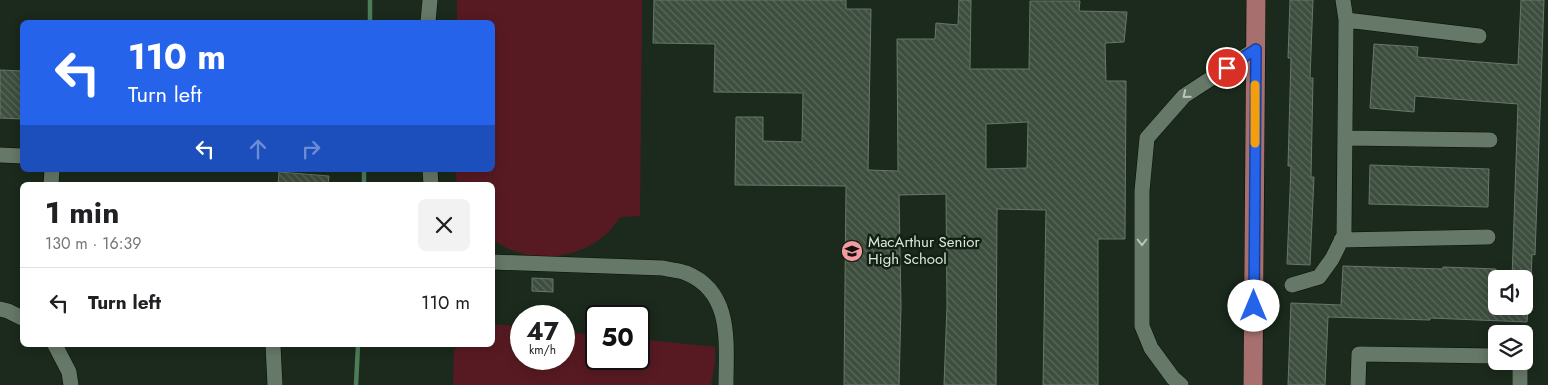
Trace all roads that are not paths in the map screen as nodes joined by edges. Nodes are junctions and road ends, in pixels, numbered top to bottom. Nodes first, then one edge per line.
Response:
1 (430, 0) edge
2 (1256, 0) edge
3 (1343, 0) edge
4 (428, 20) edge
5 (1346, 20) junction
6 (1479, 36) dead end
7 (1256, 49) junction
8 (1345, 138) junction
9 (1490, 140) dead end
10 (0, 155) edge
11 (20, 156) edge
12 (1488, 237) dead end
13 (1341, 240) junction
14 (495, 262) edge
15 (1292, 285) dead end
16 (0, 309) edge
17 (20, 317) edge
18 (57, 347) edge
19 (273, 347) edge
20 (1488, 356) edge
21 (1520, 370) edge
22 (72, 385) edge
23 (275, 385) edge
24 (726, 385) edge
25 (1181, 385) edge
26 (1253, 385) edge
27 (1358, 385) edge
28 (1520, 385) edge

1 - 4 lane
2 - 7 main road
3 - 5 lane
5 - 6 lane
5 - 8 lane
7 -> 25 lane
7 - 26 main road
8 - 9 lane
8 - 13 lane
10 - 11 lane
12 - 13 lane
13 - 15 lane
14 - 24 lane
16 - 17 lane
18 - 22 lane
19 - 23 lane
20 - 27 lane
21 - 28 lane

